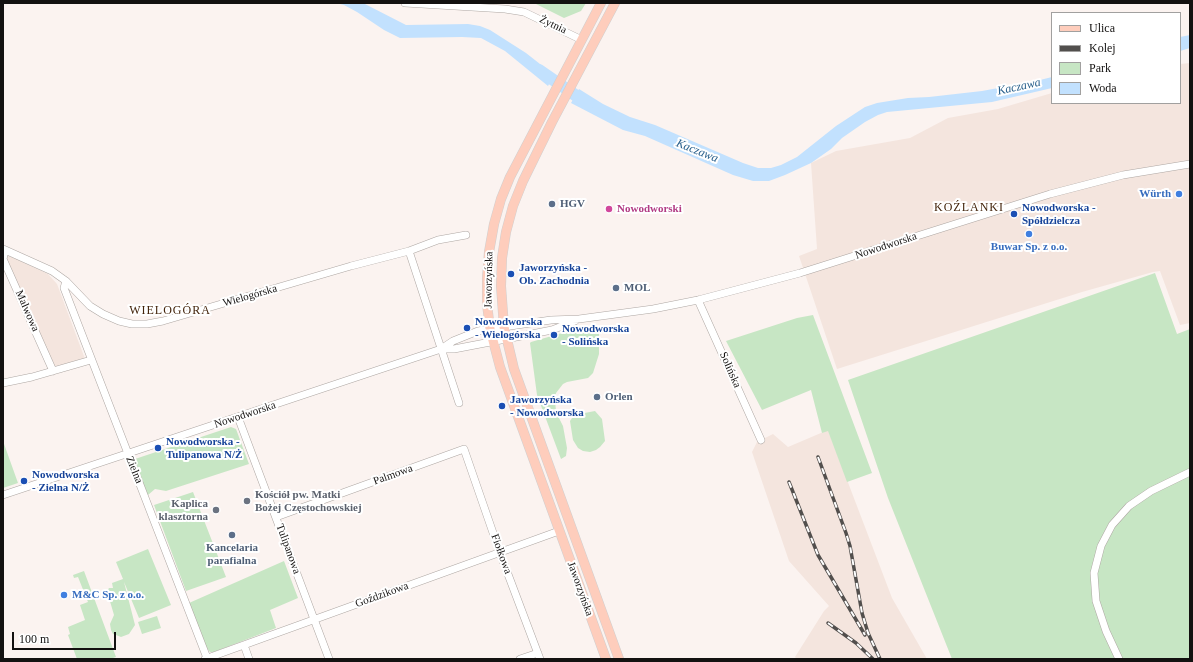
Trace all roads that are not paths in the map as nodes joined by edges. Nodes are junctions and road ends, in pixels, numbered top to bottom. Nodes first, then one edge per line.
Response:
1 (405, 3) edge
2 (601, 3) edge
3 (615, 3) edge
4 (582, 40) junction
5 (1190, 164) edge
6 (466, 235) dead end
7 (4, 250) edge
8 (409, 251) junction
9 (66, 281) junction
10 (698, 300) junction
11 (579, 320) junction
12 (504, 327) junction
13 (490, 329) junction
14 (506, 339) junction
15 (493, 342) junction
16 (442, 349) junction
17 (91, 360) junction
18 (54, 371) junction
19 (3, 383) edge
20 (459, 403) dead end
21 (238, 417) junction
22 (761, 440) dead end
23 (464, 449) joint
24 (127, 454) junction
25 (1190, 472) edge
26 (3, 495) edge
27 (276, 517) junction
28 (559, 531) junction
29 (500, 553) junction
30 (314, 619) junction
31 (244, 645) junction
32 (539, 656) edge
33 (206, 659) edge
34 (249, 659) edge
35 (329, 659) edge
36 (520, 659) edge
37 (606, 659) edge
38 (619, 659) edge
39 (1119, 659) edge

1 - 4 street, Żytnia
2 - 4 main road, Jaworzyńska
3 - 12 main road, Jaworzyńska
4 - 13 main road, Jaworzyńska
5 - 10 street, Nowodworska
6 - 8 street, Wielogórska
7 - 9 street, Wielogórska
7 - 18 street, Malwowa
8 - 9 street, Wielogórska
8 - 16 street
9 - 17 street, Zielna
10 - 11 street, Nowodworska
10 - 22 street, Solińska
11 - 12 street, Nowodworska
11 - 14 street, Nowodworska
12 - 13 street, Nowodworska
12 - 14 main road, Jaworzyńska
13 - 15 main road, Jaworzyńska
13 - 16 street, Nowodworska
14 - 15 street, Nowodworska
14 - 38 main road, Jaworzyńska
15 - 16 street, Nowodworska
15 - 28 main road, Jaworzyńska
16 - 20 street
16 - 21 street, Nowodworska
17 - 18 street
17 - 24 street, Zielna
18 - 19 street
21 - 24 street, Nowodworska
21 - 27 street, Tulipanowa
23 - 27 street, Palmowa
23 - 29 street, Fiołkowa
24 - 26 street, Nowodworska
24 - 33 street, Zielna
25 - 39 street
27 - 30 street, Tulipanowa
28 - 29 street, Goździkowa
28 - 37 main road, Jaworzyńska
29 - 30 street, Goździkowa
29 - 32 street, Fiołkowa
30 - 31 street, Goździkowa
30 - 35 street, Tulipanowa
31 - 33 street, Goździkowa
31 - 34 street
32 - 36 street

